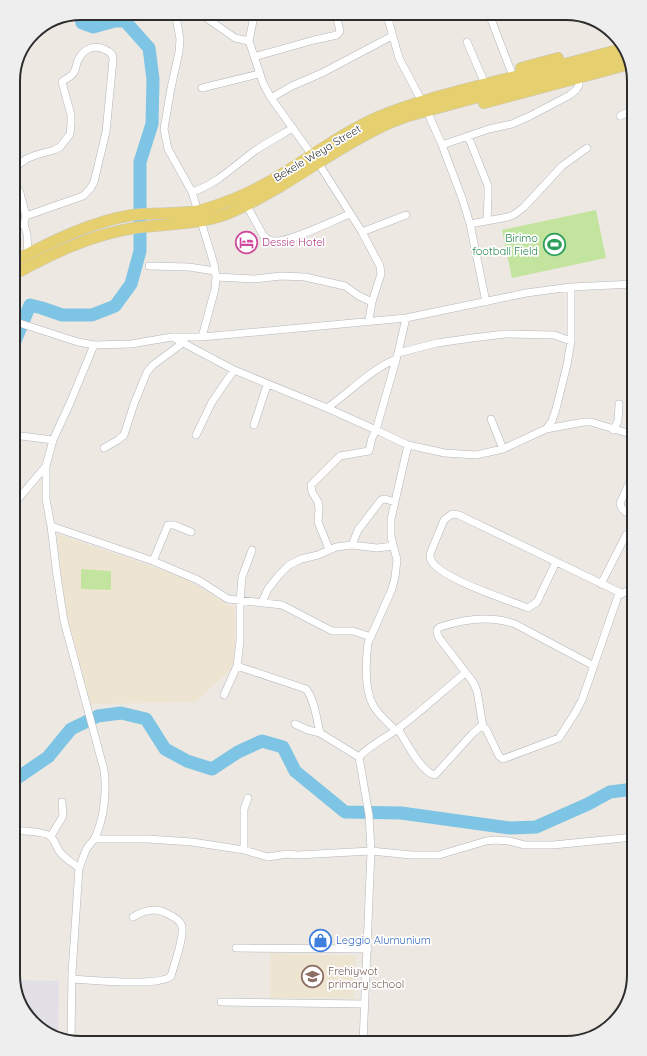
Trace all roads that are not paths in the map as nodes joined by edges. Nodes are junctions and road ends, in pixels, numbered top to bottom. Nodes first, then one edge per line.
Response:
1 (177, 20) edge
2 (208, 20) edge
3 (253, 20) edge
4 (337, 20) edge
5 (388, 20) edge
6 (490, 20) edge
7 (392, 36) junction
8 (249, 41) junction
9 (467, 42) dead end
10 (615, 44) edge
11 (619, 50) edge
12 (254, 57) junction
13 (622, 57) edge
14 (625, 65) edge
15 (511, 71) junction
16 (259, 74) junction
17 (579, 77) junction
18 (483, 79) junction
19 (202, 88) dead end
20 (464, 89) junction
21 (271, 98) junction
22 (470, 100) junction
23 (425, 106) junction
24 (627, 112) edge
25 (620, 116) dead end
26 (293, 128) junction
27 (468, 136) junction
28 (442, 144) junction
29 (587, 148) dead end
30 (315, 159) junction
31 (20, 164) edge
32 (192, 192) junction
33 (20, 193) edge
34 (247, 206) junction
35 (350, 214) junction
36 (406, 215) dead end
37 (26, 216) junction
38 (199, 216) junction
39 (487, 220) junction
40 (20, 224) edge
41 (24, 224) junction
42 (470, 224) junction
43 (362, 232) junction
44 (28, 254) junction
45 (20, 258) edge
46 (148, 266) dead end
47 (20, 271) edge
48 (216, 274) junction
49 (627, 284) edge
50 (571, 288) junction
51 (372, 302) junction
52 (486, 302) junction
53 (406, 318) junction
54 (370, 320) junction
55 (20, 323) edge
56 (172, 337) junction
57 (202, 337) junction
58 (571, 341) junction
59 (184, 342) junction
60 (94, 346) junction
61 (397, 356) junction
62 (234, 370) junction
63 (268, 385) junction
64 (619, 404) dead end
65 (327, 408) junction
66 (491, 419) dead end
67 (254, 424) dead end
68 (546, 428) junction
69 (376, 430) junction
70 (614, 430) junction
71 (627, 433) edge
72 (196, 435) dead end
73 (20, 436) edge
74 (53, 440) junction
75 (408, 444) junction
76 (104, 448) dead end
77 (503, 449) junction
78 (46, 466) junction
79 (627, 488) edge
80 (20, 497) edge
81 (395, 502) junction
82 (627, 513) edge
83 (51, 526) junction
84 (191, 532) dead end
85 (626, 535) dead end
86 (352, 545) junction
87 (393, 546) junction
88 (252, 550) dead end
89 (329, 550) junction
90 (153, 561) junction
91 (556, 562) junction
92 (600, 584) junction
93 (627, 591) edge
94 (621, 593) junction
95 (240, 600) junction
96 (262, 602) junction
97 (371, 637) junction
98 (237, 666) junction
99 (594, 666) junction
100 (465, 673) junction
101 (224, 695) dead end
102 (295, 724) dead end
103 (483, 727) junction
104 (396, 730) junction
105 (320, 733) junction
106 (359, 757) junction
107 (248, 798) dead end
108 (62, 802) dead end
109 (20, 830) edge
110 (51, 836) junction
111 (627, 838) edge
112 (95, 839) junction
113 (244, 850) junction
114 (371, 851) junction
115 (79, 868) junction
116 (133, 917) dead end
117 (236, 948) dead end
118 (368, 949) junction
119 (72, 979) junction
120 (221, 1002) dead end
121 (364, 1004) junction
122 (71, 1035) edge
123 (363, 1036) edge

1 - 32 street
2 - 8 street
3 - 8 street
4 - 12 street
5 - 7 street
6 - 15 street
7 - 21 street
7 - 23 street
8 - 12 street
9 - 18 street
10 - 15 main road
11 - 20 main road, Bekele Weya Street
12 - 16 street
13 - 22 main road
14 - 17 main road
15 - 18 main road
16 - 19 street
16 - 21 street
17 - 22 main road
17 - 27 street
18 - 20 main road
20 - 23 main road, Bekele Weya Street
21 - 26 street
22 - 23 main road
23 - 28 street
23 - 30 main road, Bekele Weya Street
24 - 25 street
26 - 30 street
26 - 32 street
27 - 28 street
27 - 39 street
28 - 42 street
29 - 39 street
30 - 34 main road
30 - 35 street
30 - 38 main road, Bekele Weya Street
31 - 37 street
32 - 38 street
33 - 37 street
34 - 35 street
34 - 38 main road
35 - 43 street
36 - 43 street
37 - 41 street
38 - 44 main road, Bekele Weya Street
38 - 47 main road
38 - 48 street
39 - 42 street
40 - 41 street
41 - 44 street
42 - 52 street
43 - 51 street
44 - 45 main road, Bekele Weya Street
46 - 48 street
48 - 51 street
48 - 57 street
49 - 50 street
50 - 52 street
50 - 58 street
51 - 54 street
52 - 53 street
53 - 54 street
53 - 61 street
54 - 57 street
55 - 60 street
56 - 57 street
56 - 59 street
56 - 60 street
58 - 61 street
58 - 68 street
59 - 62 street
59 - 76 street
60 - 74 street
61 - 65 street
61 - 69 street
62 - 63 street
62 - 72 street
63 - 65 street
63 - 67 street
64 - 70 street
65 - 69 street
66 - 77 street
68 - 70 street
68 - 77 street
69 - 75 street
69 - 89 street
70 - 71 street
73 - 74 street
74 - 78 street
75 - 77 street
75 - 81 street
78 - 80 street
78 - 83 street
79 - 82 street
81 - 86 street
81 - 87 street
83 - 90 street
83 - 112 street
84 - 90 street
85 - 92 street
86 - 87 street
86 - 89 street
87 - 97 street
88 - 95 street
89 - 96 street
90 - 95 street
91 - 91 street
91 - 92 street
92 - 94 street
93 - 94 street
94 - 99 street
95 - 96 street
95 - 98 street
96 - 97 street
97 - 104 street
98 - 101 street
98 - 105 street
99 - 100 street
99 - 103 street
100 - 103 street
100 - 104 street
102 - 105 street
103 - 104 street
104 - 106 street
105 - 106 street
106 - 114 street
107 - 113 street
108 - 110 street
109 - 110 street
110 - 115 street
111 - 114 street
112 - 113 street
112 - 115 street
113 - 114 street
114 - 118 street
115 - 119 street
116 - 119 street
117 - 118 street
118 - 121 street
119 - 122 street
120 - 121 street
121 - 123 street

